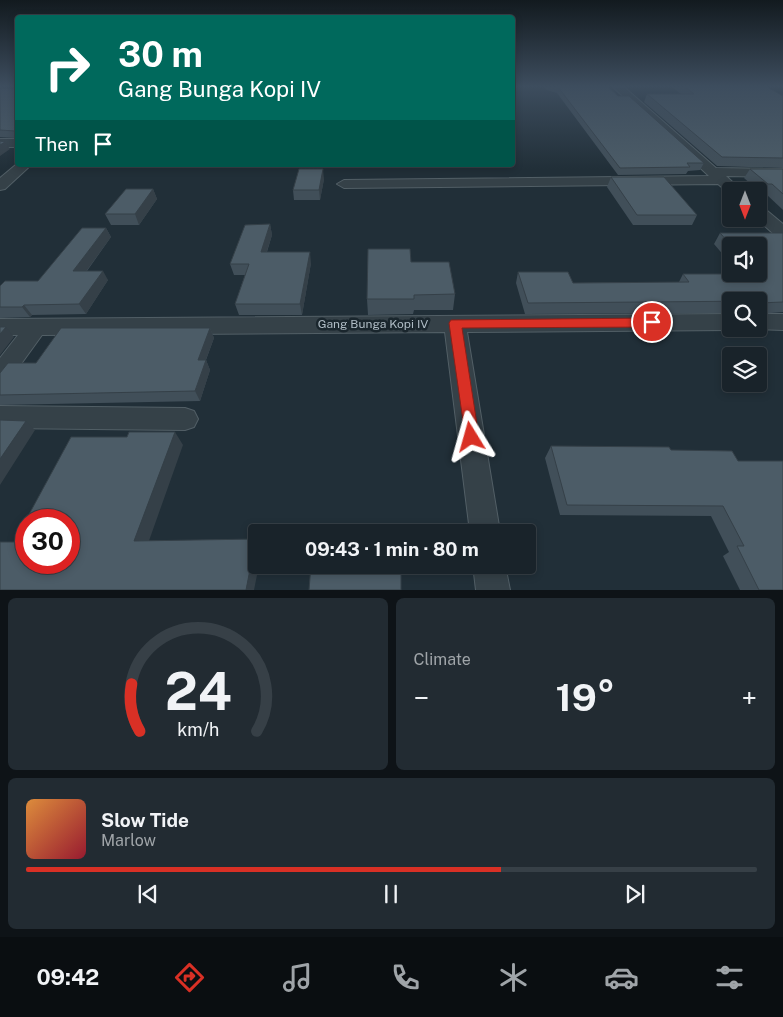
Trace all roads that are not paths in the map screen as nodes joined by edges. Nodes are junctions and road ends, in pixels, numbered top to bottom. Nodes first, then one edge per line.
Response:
1 (649, 115) edge
2 (0, 143) edge
3 (15, 143) edge
4 (22, 167) edge
5 (783, 173) edge
6 (717, 176) junction
7 (724, 182) edge
8 (344, 184) dead end
9 (0, 186) edge
10 (768, 220) edge
11 (783, 233) edge
12 (722, 322) edge
13 (767, 322) edge
14 (783, 322) edge
15 (455, 323) junction
16 (41, 326) junction
17 (0, 327) edge
18 (0, 376) edge
19 (0, 416) edge
20 (185, 419) dead end
21 (484, 524) edge
22 (490, 574) edge
23 (493, 590) edge

1 - 6 street
2 - 3 street
4 - 9 street
5 - 6 street
6 - 7 street
6 - 8 street
10 - 11 street
12 - 15 street, Gang Bunga Kopi IV
13 - 14 street
15 - 16 street, Gang Bunga Kopi IV
15 - 21 street
16 - 17 street, Gang Bunga Kopi IV
16 - 18 street
19 - 20 street
22 - 23 street

